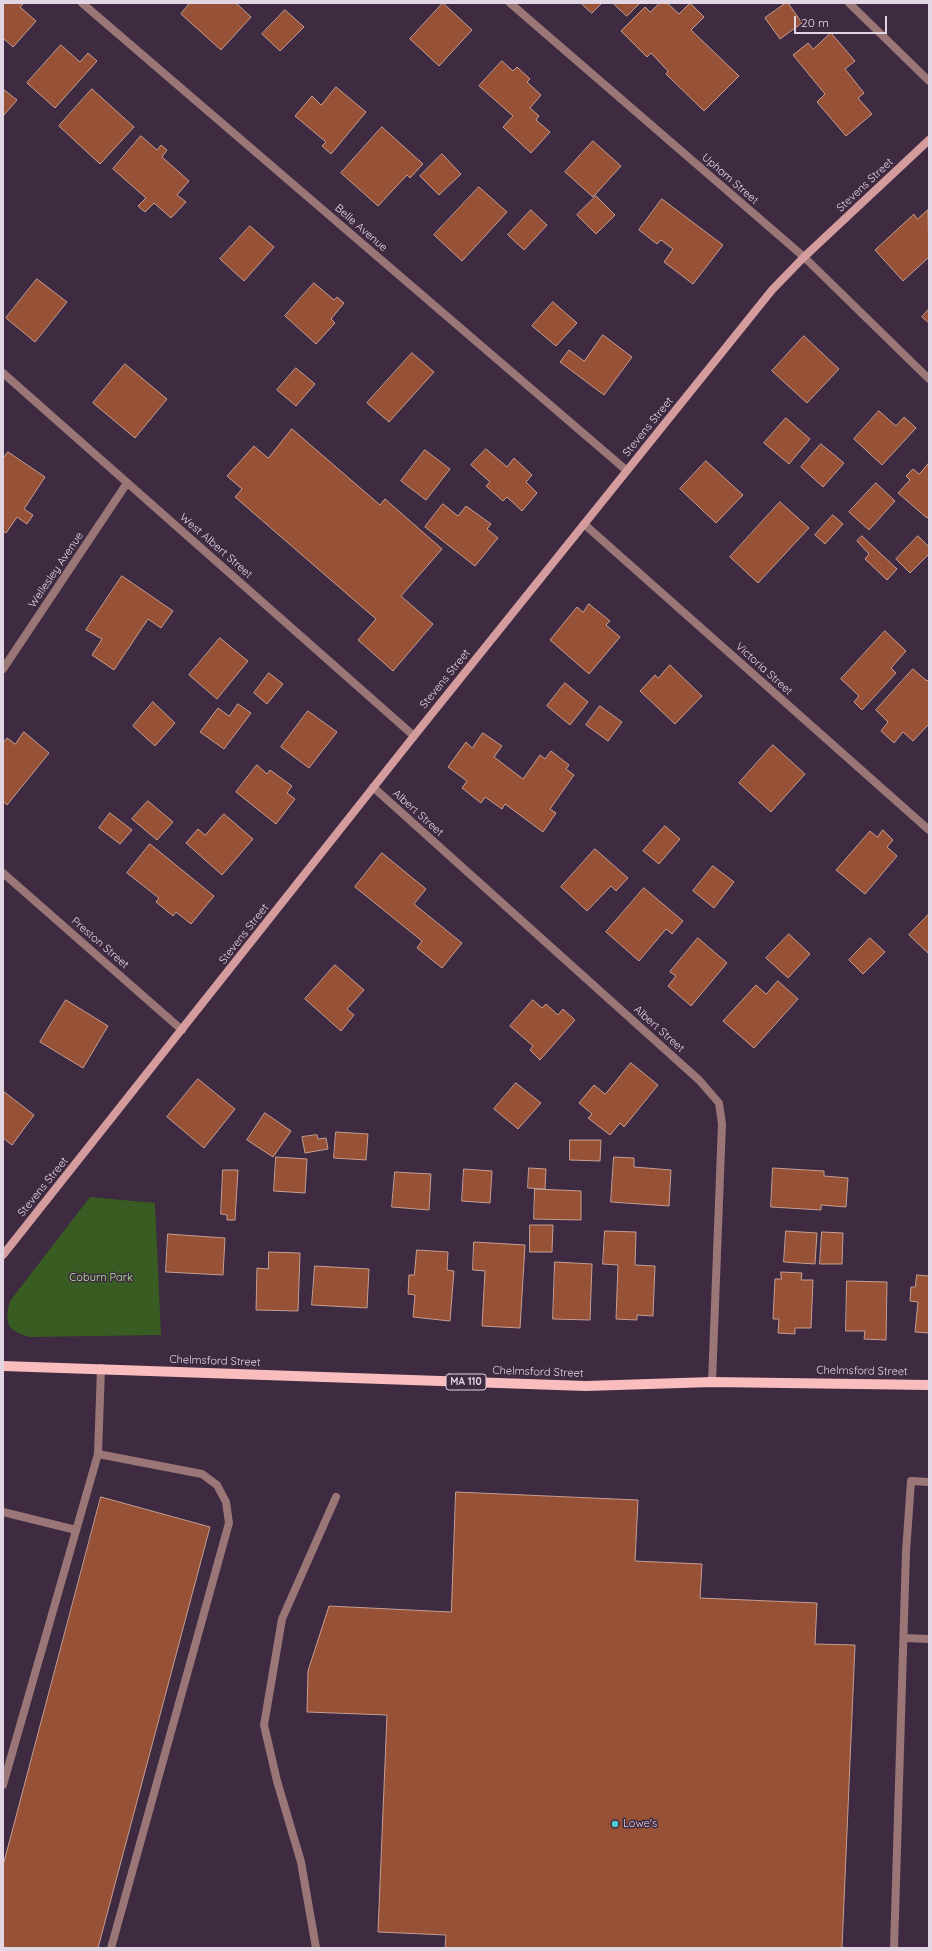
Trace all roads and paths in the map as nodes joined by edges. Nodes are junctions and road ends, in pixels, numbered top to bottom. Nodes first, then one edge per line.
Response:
1 (82, 3) edge
2 (510, 3) edge
3 (849, 3) edge
4 (929, 81) edge
5 (929, 140) edge
6 (804, 257) junction
7 (3, 373) edge
8 (929, 378) edge
9 (626, 470) junction
10 (127, 482) junction
11 (584, 524) junction
12 (3, 669) edge
13 (414, 736) junction
14 (373, 787) junction
15 (929, 830) edge
16 (3, 873) edge
17 (182, 1030) junction
18 (3, 1255) edge
19 (3, 1366) edge
20 (101, 1368) junction
21 (712, 1382) junction
22 (929, 1385) edge
23 (98, 1454) junction
24 (929, 1482) edge
25 (336, 1497) dead end
26 (3, 1512) edge
27 (76, 1530) junction
28 (904, 1638) junction
29 (929, 1639) edge
30 (3, 1785) edge
31 (111, 1948) edge
32 (316, 1948) edge
33 (894, 1948) edge

1 - 9 street, Belle Avenue
2 - 6 street, Upham Street
3 - 4 street
5 - 6 main road, Stevens Street
6 - 8 street, Upham Street
6 - 9 main road, Stevens Street
7 - 10 street, West Albert Street
9 - 11 main road, Stevens Street
10 - 12 street, Wellesley Avenue
10 - 13 street, West Albert Street
11 - 13 main road, Stevens Street
11 - 15 street, Victoria Street
13 - 14 main road, Stevens Street
14 - 17 main road, Stevens Street
14 - 21 street, Albert Street
16 - 17 street, Preston Street
17 - 18 main road, Stevens Street
19 - 20 main road, Chelmsford Street / MA 110
20 - 21 main road, Chelmsford Street / MA 110
20 - 23 street
21 - 22 main road, Chelmsford Street / MA 110
23 - 27 street
23 - 31 street
24 - 28 street
25 - 32 street
26 - 27 street
27 - 30 street
28 - 29 street
28 - 33 street

